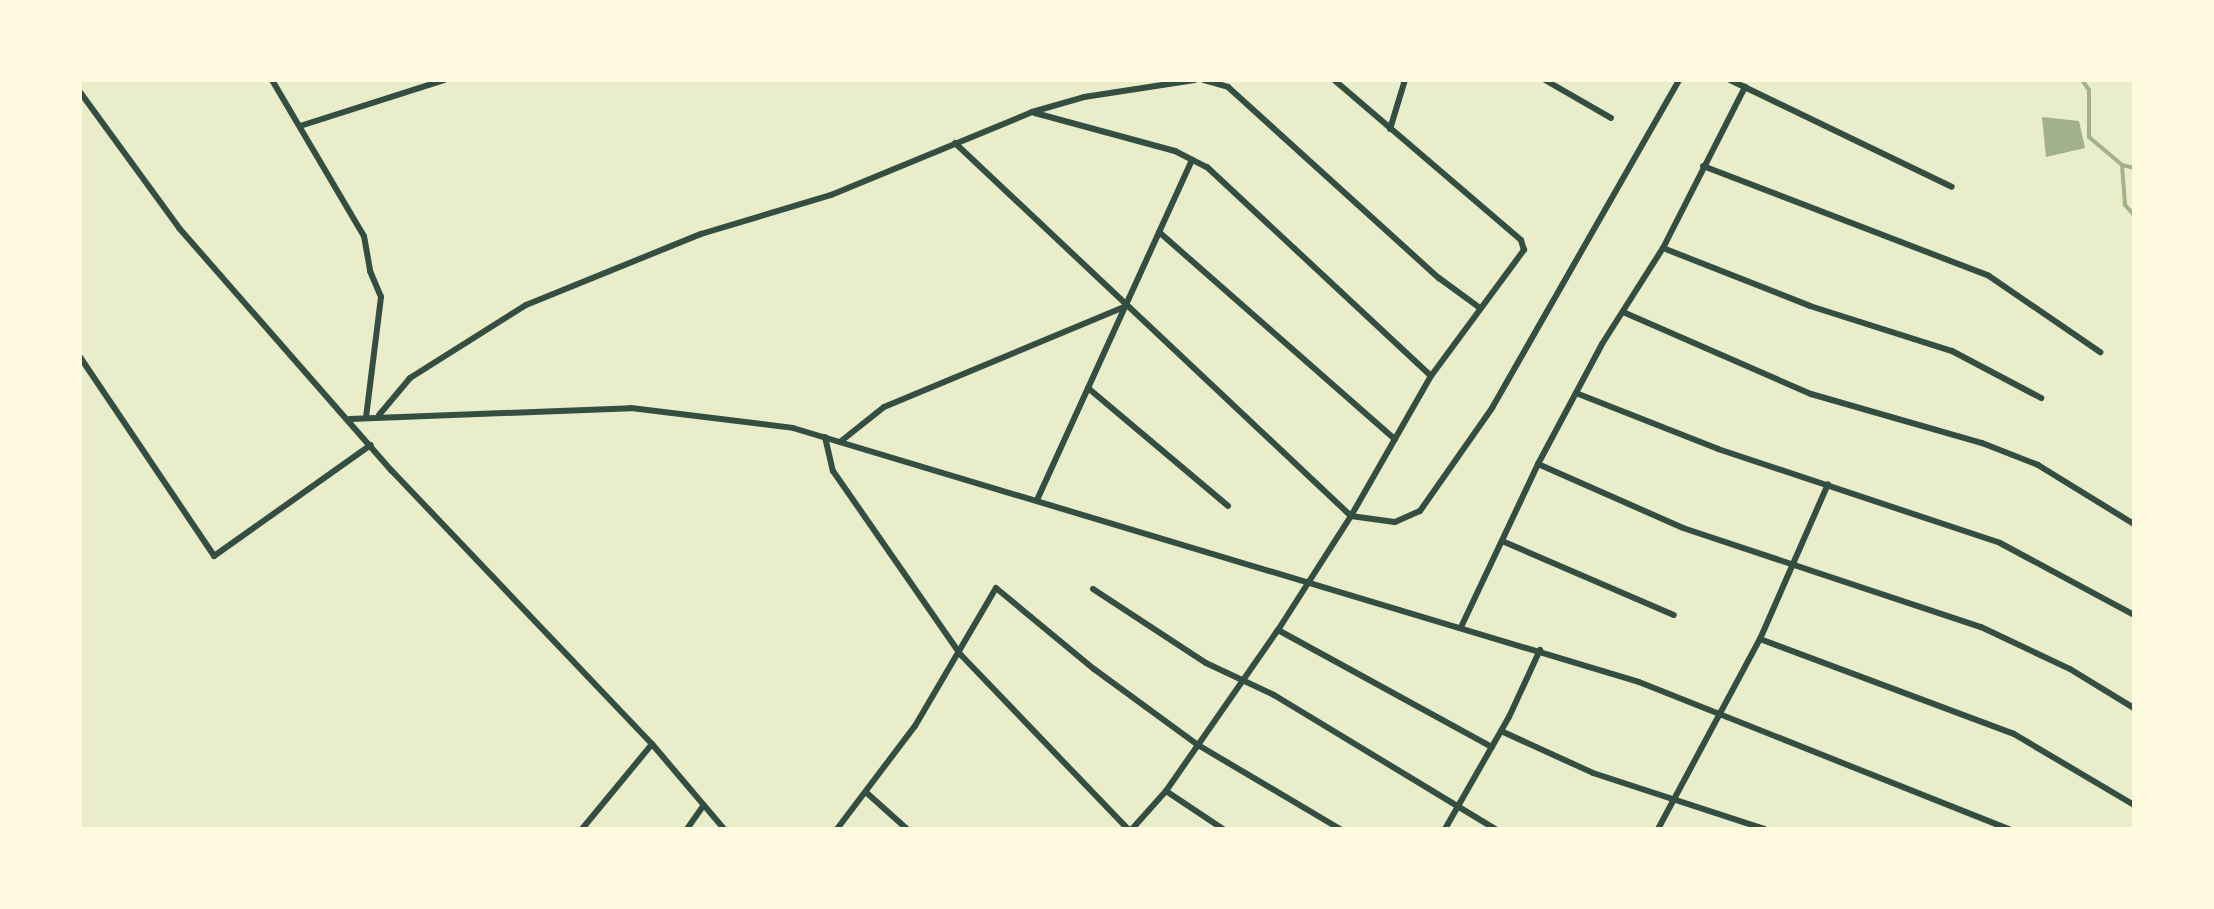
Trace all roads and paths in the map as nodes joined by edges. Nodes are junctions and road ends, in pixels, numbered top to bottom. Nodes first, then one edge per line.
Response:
1 (272, 80) edge
2 (444, 80) edge
3 (1195, 80) edge
4 (1204, 80) edge
5 (1334, 80) edge
6 (1405, 80) edge
7 (1545, 80) edge
8 (1679, 80) edge
9 (1730, 80) edge
10 (1745, 87) junction
11 (80, 92) edge
12 (1032, 112) junction
13 (1611, 118) dead end
14 (300, 126) junction
15 (1390, 129) junction
16 (955, 143) junction
17 (1192, 160) junction
18 (1703, 166) junction
19 (1952, 187) dead end
20 (1159, 232) junction
21 (1663, 248) junction
22 (1125, 307) junction
23 (1480, 308) junction
24 (1623, 312) junction
25 (2100, 352) dead end
26 (80, 357) edge
27 (1431, 376) junction
28 (1088, 388) junction
29 (1576, 393) junction
30 (2041, 398) dead end
31 (379, 415) junction
32 (366, 417) junction
33 (350, 419) junction
34 (825, 437) junction
35 (1395, 439) junction
36 (840, 442) junction
37 (371, 445) junction
38 (1538, 464) junction
39 (1828, 484) junction
40 (1037, 500) junction
41 (1228, 506) dead end
42 (1351, 516) junction
43 (2134, 524) edge
44 (1502, 541) junction
45 (1795, 562) junction
46 (1310, 582) junction
47 (1093, 589) dead end
48 (1674, 615) dead end
49 (2134, 615) edge
50 (1462, 625) junction
51 (1278, 630) junction
52 (1760, 639) junction
53 (1540, 650) junction
54 (961, 655) junction
55 (1243, 680) junction
56 (2134, 708) edge
57 (1721, 714) junction
58 (1501, 731) junction
59 (652, 744) junction
60 (1198, 745) junction
61 (1492, 747) junction
62 (1166, 791) junction
63 (868, 794) junction
64 (1673, 800) junction
65 (704, 805) junction
66 (1458, 805) junction
67 (2134, 805) edge
68 (588, 822) junction
69 (572, 829) edge
70 (582, 829) edge
71 (687, 829) edge
72 (724, 829) edge
73 (837, 829) edge
74 (907, 829) edge
75 (1130, 829) edge
76 (1223, 829) edge
77 (1340, 829) edge
78 (1445, 829) edge
79 (1495, 829) edge
80 (1658, 829) edge
81 (1764, 829) edge
82 (2009, 829) edge

1 - 14 street
2 - 14 street
3 - 12 street
4 - 23 street
5 - 15 street
6 - 15 street
7 - 13 street
8 - 42 street
9 - 10 street
10 - 18 street
10 - 19 street
11 - 33 street
12 - 16 street
12 - 17 street
14 - 32 street
15 - 23 street
16 - 22 street
16 - 31 street
17 - 20 street
17 - 27 street
18 - 21 street
18 - 25 street
20 - 22 street
20 - 35 street
21 - 24 street
21 - 30 street
22 - 28 street
22 - 36 street
22 - 42 street
23 - 27 street
24 - 29 street
24 - 43 street
26 - 37 street
27 - 35 street
28 - 40 street
28 - 41 street
29 - 38 street
29 - 39 street
31 - 32 street
31 - 34 street
32 - 33 street
33 - 37 street
34 - 36 street
34 - 54 street
35 - 42 street
36 - 40 street
37 - 59 street
38 - 44 street
38 - 45 street
39 - 45 street
39 - 49 street
40 - 46 street
42 - 46 street
44 - 48 street
44 - 50 street
45 - 52 street
45 - 56 street
46 - 50 street
46 - 51 street
47 - 55 street
50 - 53 street
51 - 55 street
51 - 61 street
52 - 57 street
52 - 67 street
53 - 57 street
53 - 58 street
54 - 60 street
54 - 63 street
54 - 75 street
55 - 60 street
55 - 66 street
57 - 64 street
57 - 82 street
58 - 61 street
58 - 64 street
59 - 65 street
59 - 68 street
60 - 62 street
60 - 77 street
61 - 66 street
62 - 75 street
62 - 76 street
63 - 73 street
63 - 74 street
64 - 80 street
64 - 81 street
65 - 71 street
65 - 72 street
66 - 78 street
66 - 79 street
68 - 69 street
68 - 70 street

